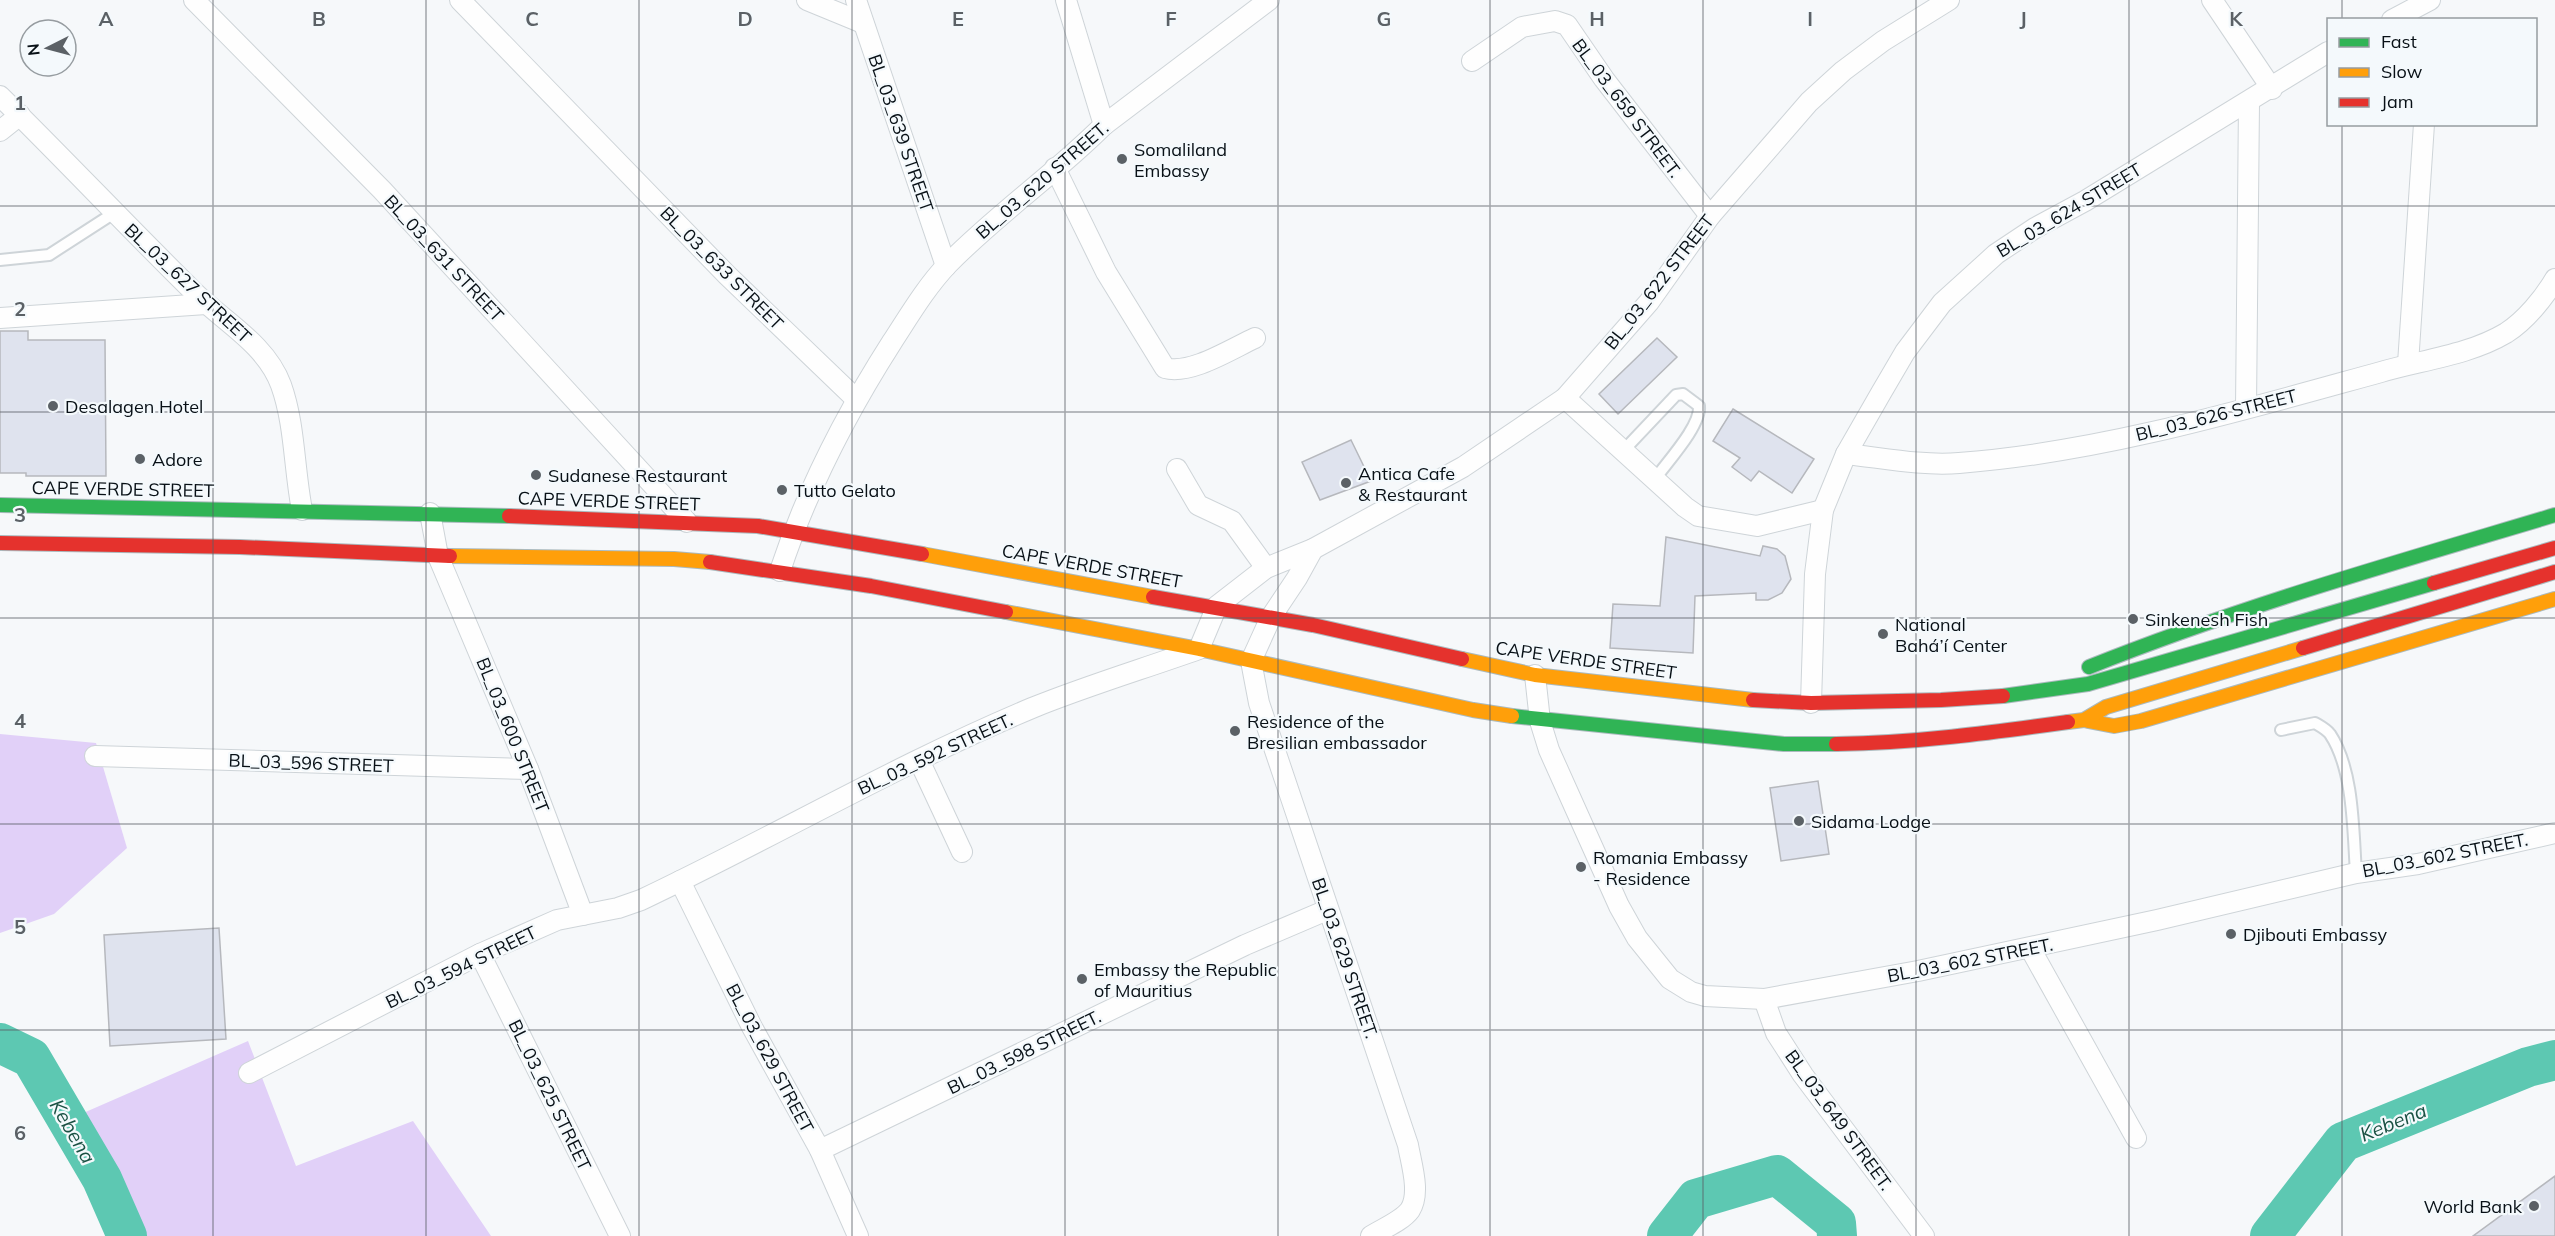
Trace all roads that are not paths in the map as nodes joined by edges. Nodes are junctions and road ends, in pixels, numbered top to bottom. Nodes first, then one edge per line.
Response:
1 (194, 0) edge
2 (460, 0) edge
3 (807, 0) edge
4 (856, 0) edge
5 (1066, 0) edge
6 (1269, 0) edge
7 (1949, 0) edge
8 (2212, 0) edge
9 (2431, 0) edge
10 (2396, 18) edge
11 (2431, 18) edge
12 (863, 23) junction
13 (2327, 53) edge
14 (1472, 61) dead end
15 (2272, 89) junction
16 (0, 96) edge
17 (2249, 102) junction
18 (20, 115) junction
19 (1104, 125) junction
20 (2424, 126) edge
21 (0, 131) edge
22 (1055, 168) junction
23 (114, 213) junction
24 (1710, 216) junction
25 (0, 260) edge
26 (946, 266) junction
27 (2555, 279) edge
28 (206, 304) junction
29 (0, 318) edge
30 (1255, 338) dead end
31 (2408, 364) junction
32 (1565, 398) junction
33 (856, 399) junction
34 (2246, 408) junction
35 (1624, 450) junction
36 (1846, 454) junction
37 (1177, 469) dead end
38 (1655, 479) junction
39 (0, 505) edge
40 (302, 510) junction
41 (1823, 510) junction
42 (430, 513) junction
43 (2555, 515) edge
44 (687, 522) junction
45 (794, 530) junction
46 (0, 543) edge
47 (2555, 548) edge
48 (1313, 549) junction
49 (438, 556) junction
50 (1266, 568) junction
51 (780, 571) junction
52 (2555, 572) edge
53 (2555, 599) edge
54 (1217, 606) junction
55 (1271, 617) junction
56 (1199, 649) junction
57 (1251, 661) junction
58 (1535, 675) junction
59 (2052, 689) junction
60 (1811, 703) junction
61 (2084, 720) junction
62 (1540, 721) junction
63 (2281, 730) dead end
64 (95, 756) dead end
65 (919, 760) junction
66 (528, 769) junction
67 (2555, 833) edge
68 (962, 852) dead end
69 (2356, 873) junction
70 (680, 881) junction
71 (1327, 910) junction
72 (583, 915) junction
73 (2030, 948) junction
74 (480, 954) junction
75 (1764, 999) junction
76 (249, 1073) dead end
77 (2136, 1138) dead end
78 (820, 1150) junction
79 (620, 1236) edge
80 (858, 1236) edge
81 (1371, 1236) edge
82 (1924, 1236) edge

1 - 44 street, BL_03_631 STREET
2 - 33 street, BL_03_633 STREET
3 - 12 street
4 - 12 street, BL_03_639 STREET
5 - 19 street
6 - 19 street, BL_03_620 STREET.
7 - 24 street, BL_03_622 STREET
8 - 15 street
9 - 10 street
9 - 11 street
12 - 26 street, BL_03_639 STREET
13 - 15 street, BL_03_624 STREET
14 - 24 street, BL_03_659 STREET.
15 - 17 street, BL_03_624 STREET
16 - 18 street, BL_03_627 STREET
17 - 34 street
17 - 36 street, BL_03_624 STREET
18 - 21 street
18 - 23 street, BL_03_627 STREET
19 - 22 street, BL_03_620 STREET.
20 - 31 street
22 - 26 street, BL_03_620 STREET.
22 - 30 street
23 - 25 lane
23 - 28 street, BL_03_627 STREET
24 - 32 street, BL_03_622 STREET
26 - 33 street, BL_03_620 STREET.
27 - 31 street, BL_03_626 STREET
28 - 29 street
28 - 40 street, BL_03_627 STREET
31 - 34 street, BL_03_626 STREET
32 - 35 street
32 - 48 street, BL_03_622 STREET
33 - 45 street
34 - 36 street, BL_03_626 STREET
35 - 38 street
35 - 38 lane
36 - 41 street, BL_03_624 STREET
37 - 50 street
38 - 41 street
39 - 40 main road, CAPE VERDE STREET
40 - 42 main road, CAPE VERDE STREET
41 - 60 street, BL_03_624 STREET
42 - 44 main road, CAPE VERDE STREET
42 - 49 street, BL_03_600 STREET
43 - 59 main road
44 - 45 main road, CAPE VERDE STREET
45 - 51 street
45 - 54 main road, CAPE VERDE STREET
46 - 49 main road
47 - 59 main road, CAPE VERDE STREET
48 - 50 street, BL_03_622 STREET
48 - 55 street
49 - 51 main road
49 - 66 street, BL_03_600 STREET
50 - 54 street, BL_03_622 STREET
51 - 56 main road
52 - 61 main road
53 - 61 main road
54 - 55 main road, CAPE VERDE STREET
54 - 56 street
55 - 57 street
55 - 58 main road, CAPE VERDE STREET
56 - 57 main road
56 - 65 street, BL_03_592 STREET.
57 - 62 main road
57 - 71 street, BL_03_629 STREET.
58 - 60 main road, CAPE VERDE STREET
58 - 62 street, BL_03_602 STREET.
59 - 60 main road, CAPE VERDE STREET
61 - 62 main road
62 - 75 street, BL_03_602 STREET.
63 - 69 lane
64 - 66 street, BL_03_596 STREET
65 - 68 street
65 - 70 street, BL_03_592 STREET.
66 - 72 street, BL_03_600 STREET
67 - 69 street, BL_03_602 STREET.
69 - 73 street, BL_03_602 STREET.
70 - 72 street, BL_03_594 STREET
70 - 78 street, BL_03_629 STREET
71 - 78 street, BL_03_598 STREET.
71 - 81 street, BL_03_629 STREET.
72 - 74 street, BL_03_594 STREET
73 - 75 street, BL_03_602 STREET.
73 - 77 street
74 - 76 street, BL_03_594 STREET
74 - 79 street, BL_03_625 STREET
75 - 82 street, BL_03_649 STREET.
78 - 80 street, BL_03_629 STREET

